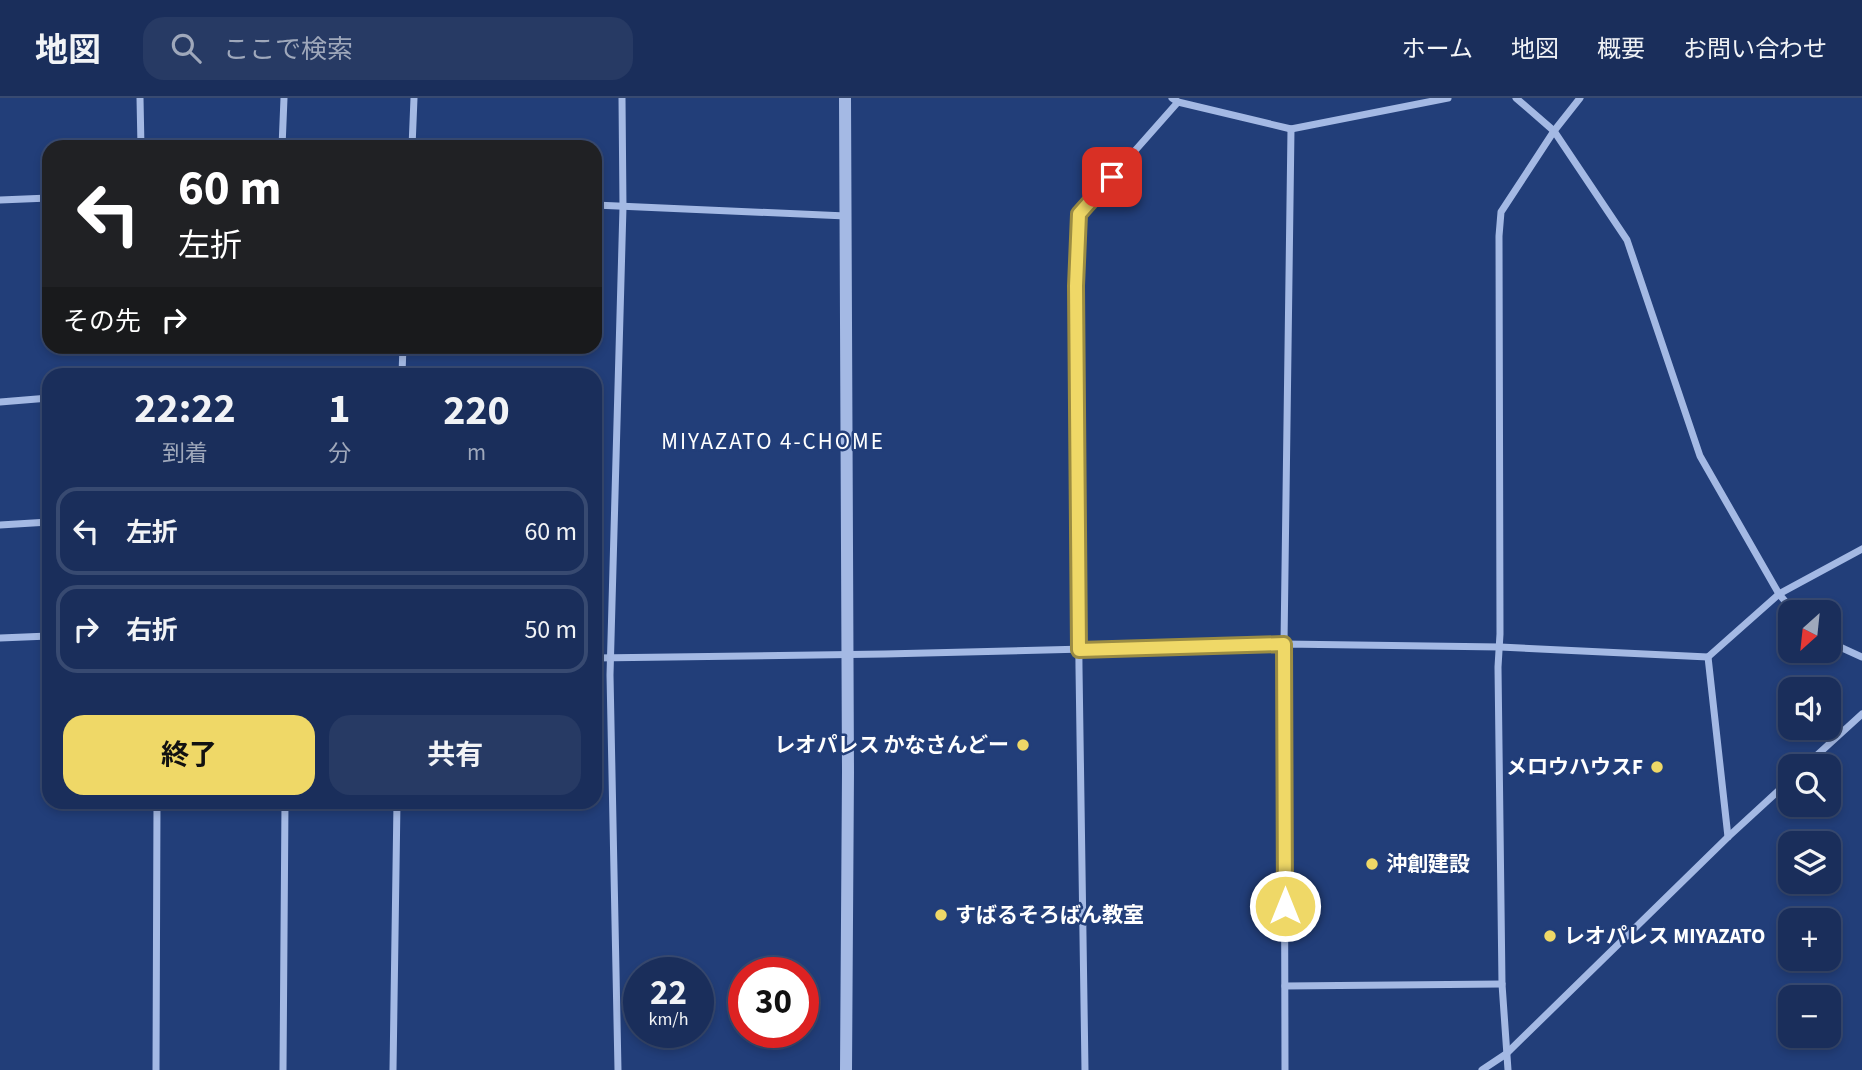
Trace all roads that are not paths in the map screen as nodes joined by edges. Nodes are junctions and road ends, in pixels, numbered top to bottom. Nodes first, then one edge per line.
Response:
1 (140, 98) edge
2 (284, 98) edge
3 (414, 98) edge
4 (622, 98) edge
5 (845, 98) edge
6 (1448, 98) edge
7 (1516, 98) edge
8 (1580, 98) edge
9 (1175, 100) edge
10 (1291, 129) junction
11 (1554, 131) junction
12 (141, 140) edge
13 (282, 140) edge
14 (412, 140) edge
15 (42, 198) edge
16 (0, 200) edge
17 (602, 206) edge
18 (623, 207) junction
19 (846, 216) junction
20 (42, 399) edge
21 (0, 402) edge
22 (42, 522) edge
23 (0, 525) edge
24 (1862, 549) edge
25 (1779, 594) junction
26 (1784, 600) edge
27 (42, 636) edge
28 (0, 638) edge
29 (1284, 644) junction
30 (1500, 647) junction
31 (1841, 647) edge
32 (1079, 650) junction
33 (847, 654) junction
34 (602, 657) edge
35 (610, 657) junction
36 (1708, 657) junction
37 (1862, 657) edge
38 (1862, 715) edge
39 (1818, 754) edge
40 (1778, 791) edge
41 (158, 809) edge
42 (285, 809) edge
43 (397, 809) edge
44 (1728, 837) junction
45 (1502, 984) junction
46 (1285, 986) junction
47 (1506, 1054) junction
48 (156, 1070) edge
49 (283, 1070) edge
50 (393, 1070) edge
51 (618, 1070) edge
52 (846, 1070) edge
53 (1085, 1070) edge
54 (1286, 1070) edge
55 (1482, 1070) edge
56 (1508, 1070) edge

1 - 12 street
2 - 13 street
3 - 14 street
4 - 18 street
5 - 19 street
6 - 10 street
7 - 11 street
8 - 11 street
9 - 10 street
9 - 32 street
10 - 29 street
11 - 25 street
11 - 30 street
15 - 16 street
17 - 18 street
18 - 19 street
18 - 35 street
19 - 33 street
20 - 21 street
22 - 23 street
24 - 25 street
25 - 26 street
25 - 36 street
27 - 28 street
29 - 30 street
29 - 32 street
29 - 46 street
30 - 36 street
30 - 45 street
31 - 37 street
32 - 33 street
32 - 53 street
33 - 35 street
33 - 52 street
34 - 35 street
35 - 51 street
36 - 44 street
38 - 39 street
40 - 44 street
41 - 48 street
42 - 49 street
43 - 50 street
44 - 47 street
45 - 46 street
45 - 47 street
46 - 54 street
47 - 55 street
47 - 56 street

